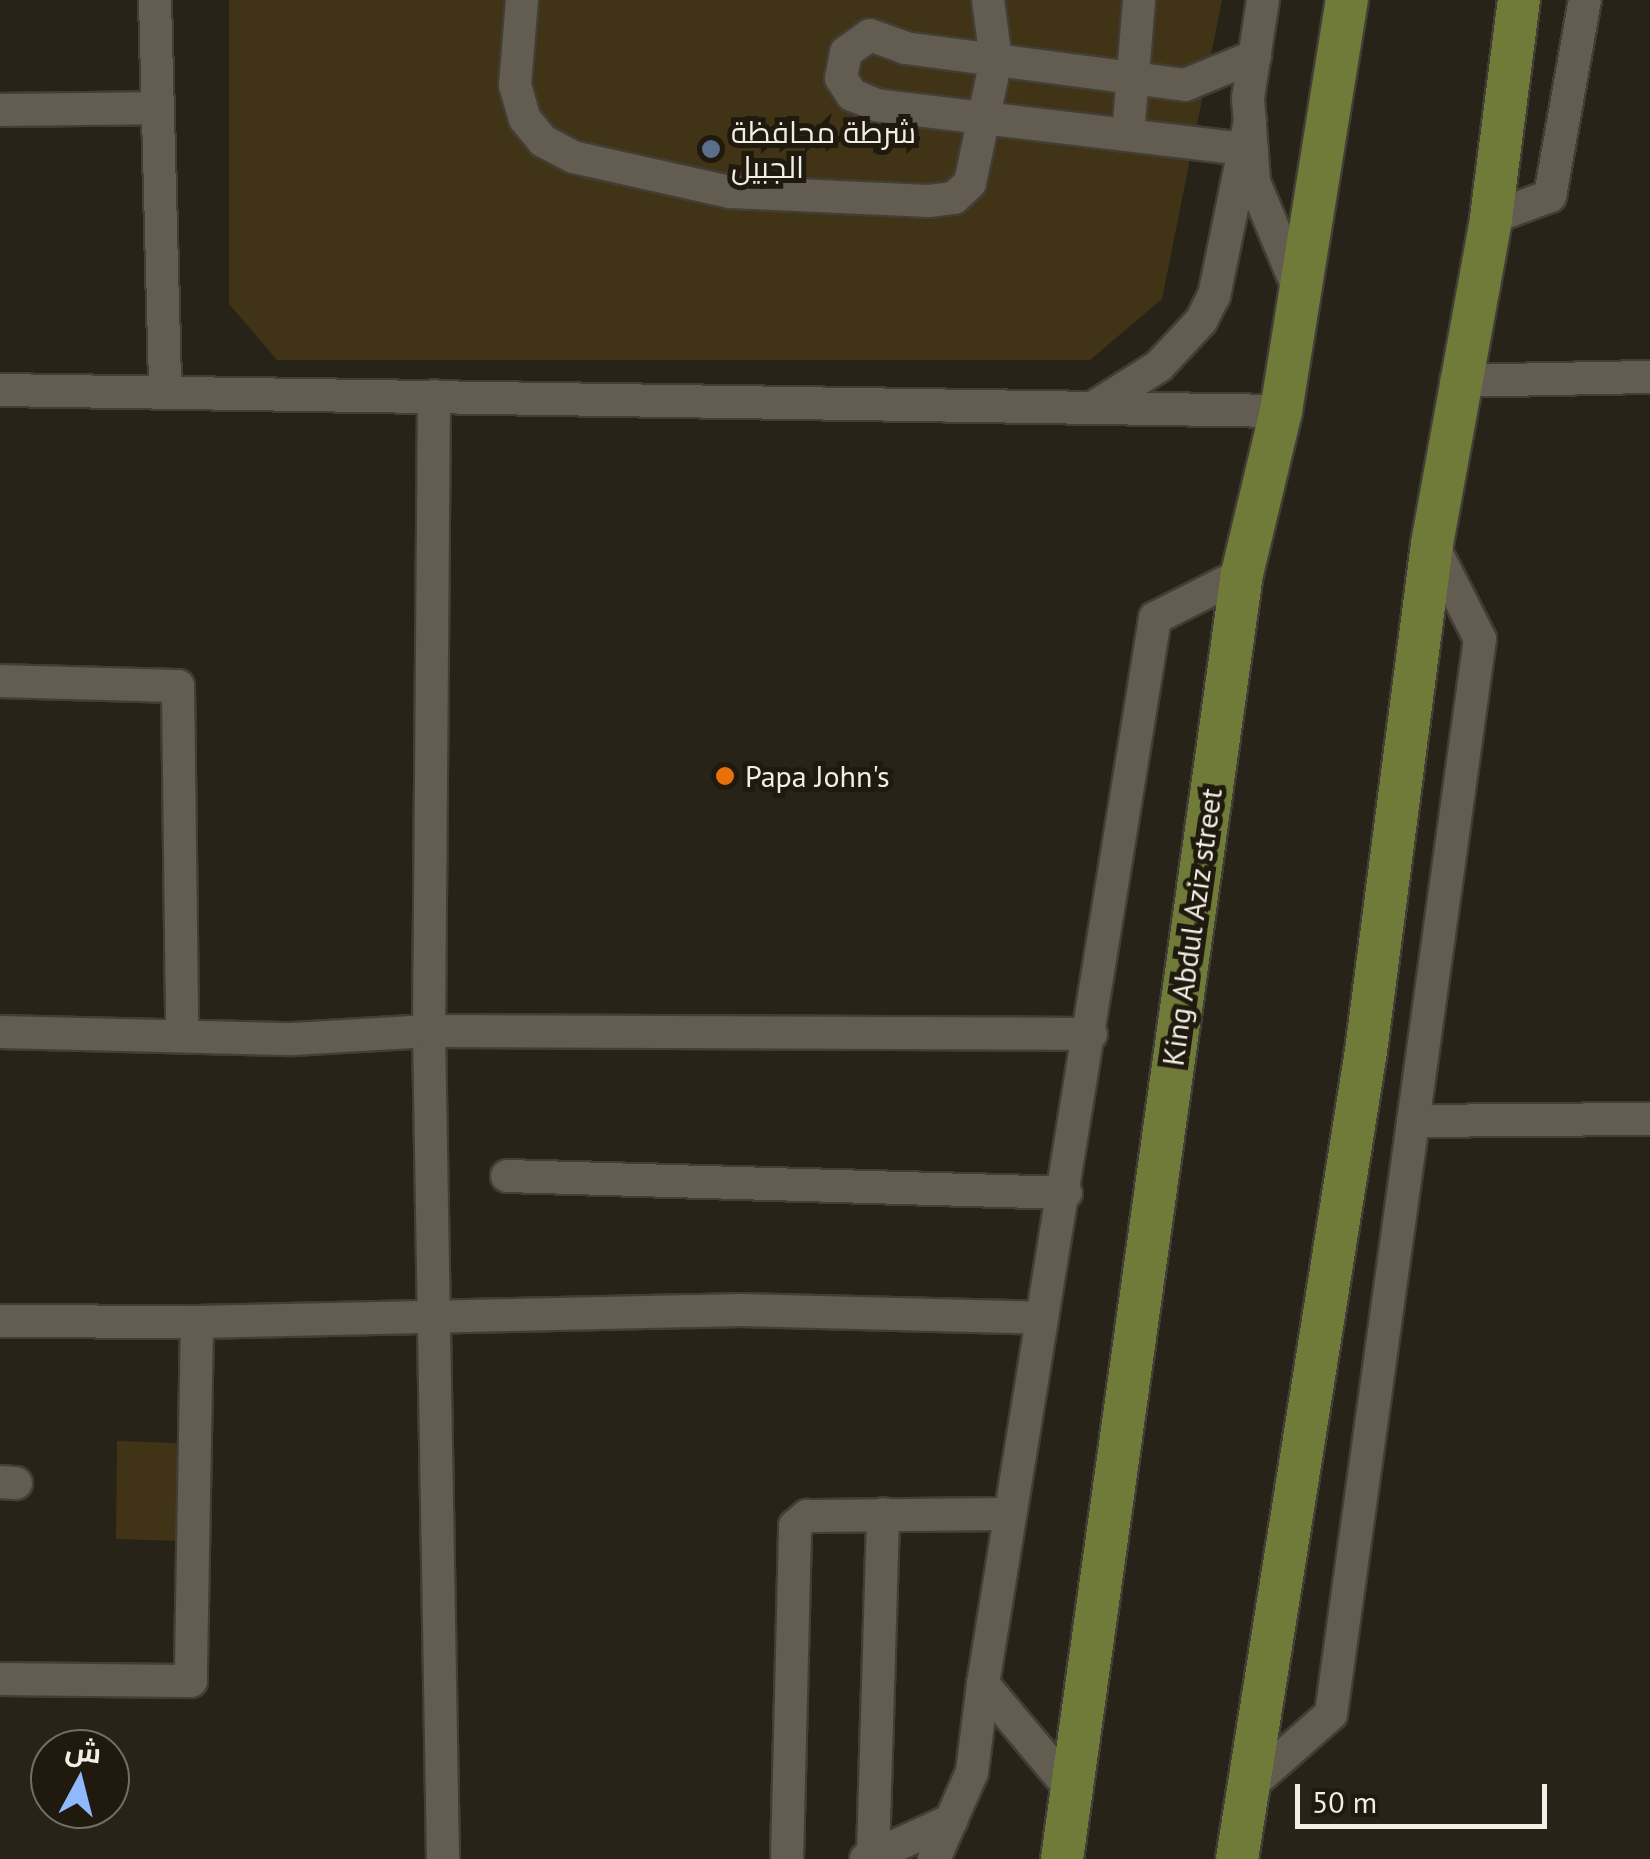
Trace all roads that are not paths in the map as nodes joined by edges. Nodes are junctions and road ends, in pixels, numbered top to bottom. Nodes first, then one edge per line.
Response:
1 (154, 0) edge
2 (522, 0) edge
3 (988, 0) edge
4 (1139, 0) edge
5 (1263, 0) edge
6 (1347, 0) edge
7 (1520, 0) edge
8 (1586, 0) edge
9 (1254, 56) junction
10 (996, 60) junction
11 (1133, 77) junction
12 (156, 108) junction
13 (0, 110) edge
14 (988, 116) junction
15 (1128, 135) junction
16 (1249, 140) junction
17 (1491, 218) junction
18 (1300, 290) junction
19 (1650, 376) edge
20 (1456, 381) junction
21 (0, 390) edge
22 (165, 392) junction
23 (434, 396) junction
24 (1093, 408) junction
25 (1281, 411) junction
26 (1432, 544) junction
27 (1242, 574) junction
28 (0, 681) edge
29 (430, 1030) junction
30 (0, 1032) edge
31 (182, 1033) junction
32 (1091, 1034) junction
33 (1650, 1119) edge
34 (1413, 1121) junction
35 (507, 1176) dead end
36 (1066, 1193) junction
37 (432, 1315) junction
38 (1041, 1318) junction
39 (0, 1321) edge
40 (197, 1322) junction
41 (883, 1514) junction
42 (1010, 1514) junction
43 (0, 1679) edge
44 (983, 1684) junction
45 (1070, 1788) junction
46 (1244, 1792) junction
47 (952, 1820) junction
48 (870, 1857) edge
49 (442, 1859) edge
50 (787, 1859) edge
51 (934, 1859) edge
52 (1062, 1859) edge
53 (1236, 1859) edge

1 - 12 street
2 - 14 street
3 - 10 street
4 - 11 street
5 - 9 street
6 - 18 main road, King Abdul Aziz street
7 - 17 main road
8 - 17 street
9 - 11 street
9 - 16 street
10 - 11 street
10 - 14 street
10 - 14 street
11 - 15 street
12 - 13 street
12 - 22 street
14 - 15 street
15 - 16 street
16 - 18 street
16 - 24 street
17 - 20 main road
18 - 25 main road, King Abdul Aziz street
19 - 20 street
20 - 26 main road
21 - 22 street
22 - 23 street
23 - 24 street
23 - 29 street
24 - 25 street
25 - 27 main road, King Abdul Aziz street
26 - 34 street
26 - 46 main road
27 - 32 street
27 - 45 main road, King Abdul Aziz street
28 - 31 street
29 - 31 street
29 - 32 street
29 - 37 street
30 - 31 street
32 - 36 street
33 - 34 street
34 - 46 street
35 - 36 street
36 - 38 street
37 - 38 street
37 - 40 street
37 - 49 street
38 - 42 street
39 - 40 street
40 - 43 street
41 - 42 street
41 - 48 street
41 - 50 street
42 - 44 street
44 - 45 street
44 - 47 street
45 - 52 main road, King Abdul Aziz street
46 - 53 main road
47 - 48 street
47 - 51 street

